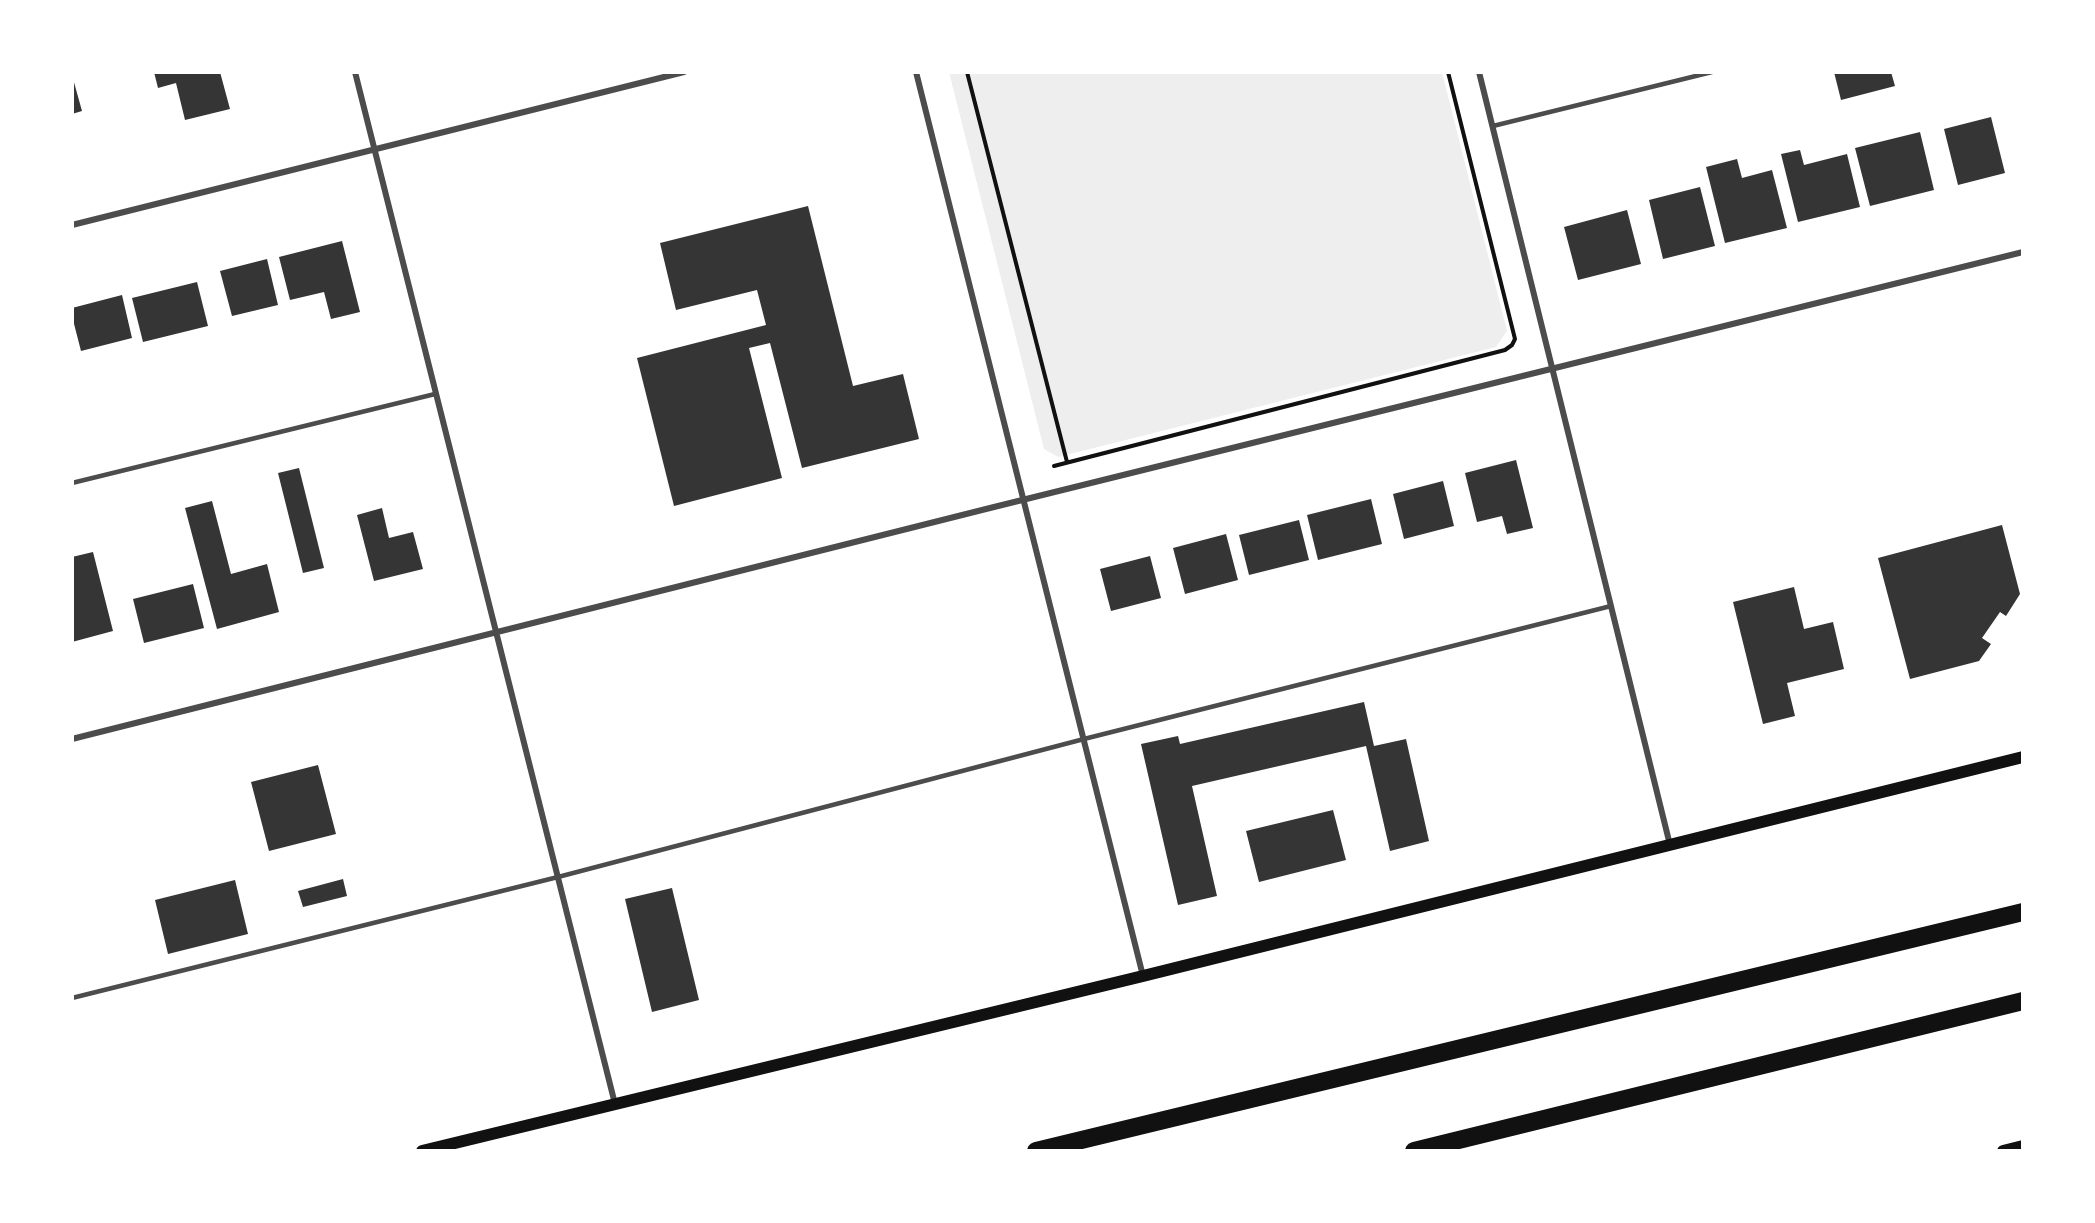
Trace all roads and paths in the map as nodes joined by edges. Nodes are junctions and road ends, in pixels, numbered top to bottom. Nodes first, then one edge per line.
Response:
1 (355, 72) edge
2 (684, 72) edge
3 (916, 72) edge
4 (967, 72) edge
5 (1448, 72) edge
6 (1479, 72) edge
7 (1712, 72) edge
8 (1493, 126) junction
9 (375, 150) junction
10 (72, 225) edge
11 (2023, 252) edge
12 (1552, 369) junction
13 (435, 394) junction
14 (1066, 462) junction
15 (1054, 466) dead end
16 (72, 483) edge
17 (1024, 499) junction
18 (1611, 606) junction
19 (496, 632) junction
20 (72, 739) edge
21 (1084, 739) junction
22 (2023, 757) edge
23 (1670, 845) junction
24 (558, 877) junction
25 (2023, 912) edge
26 (1143, 976) junction
27 (72, 998) edge
28 (2023, 1001) edge
29 (615, 1106) junction
30 (2023, 1146) edge
31 (422, 1151) edge
32 (1036, 1151) edge
33 (1414, 1151) edge
34 (2003, 1151) edge

1 - 9 street
2 - 9 street
3 - 17 street
4 - 14 path
5 - 14 path
6 - 8 street
7 - 8 lane
8 - 12 street
9 - 10 street
9 - 13 street
11 - 12 street
12 - 17 street
12 - 18 street
13 - 16 lane
13 - 19 street
14 - 15 path
17 - 19 street
17 - 21 street
18 - 21 lane
18 - 23 street
19 - 20 street
19 - 24 street
21 - 24 lane
21 - 26 street
22 - 23 main road
23 - 26 main road
24 - 27 lane
24 - 29 street
25 - 32 highway
26 - 29 main road
28 - 33 highway
29 - 31 main road
30 - 34 main road

